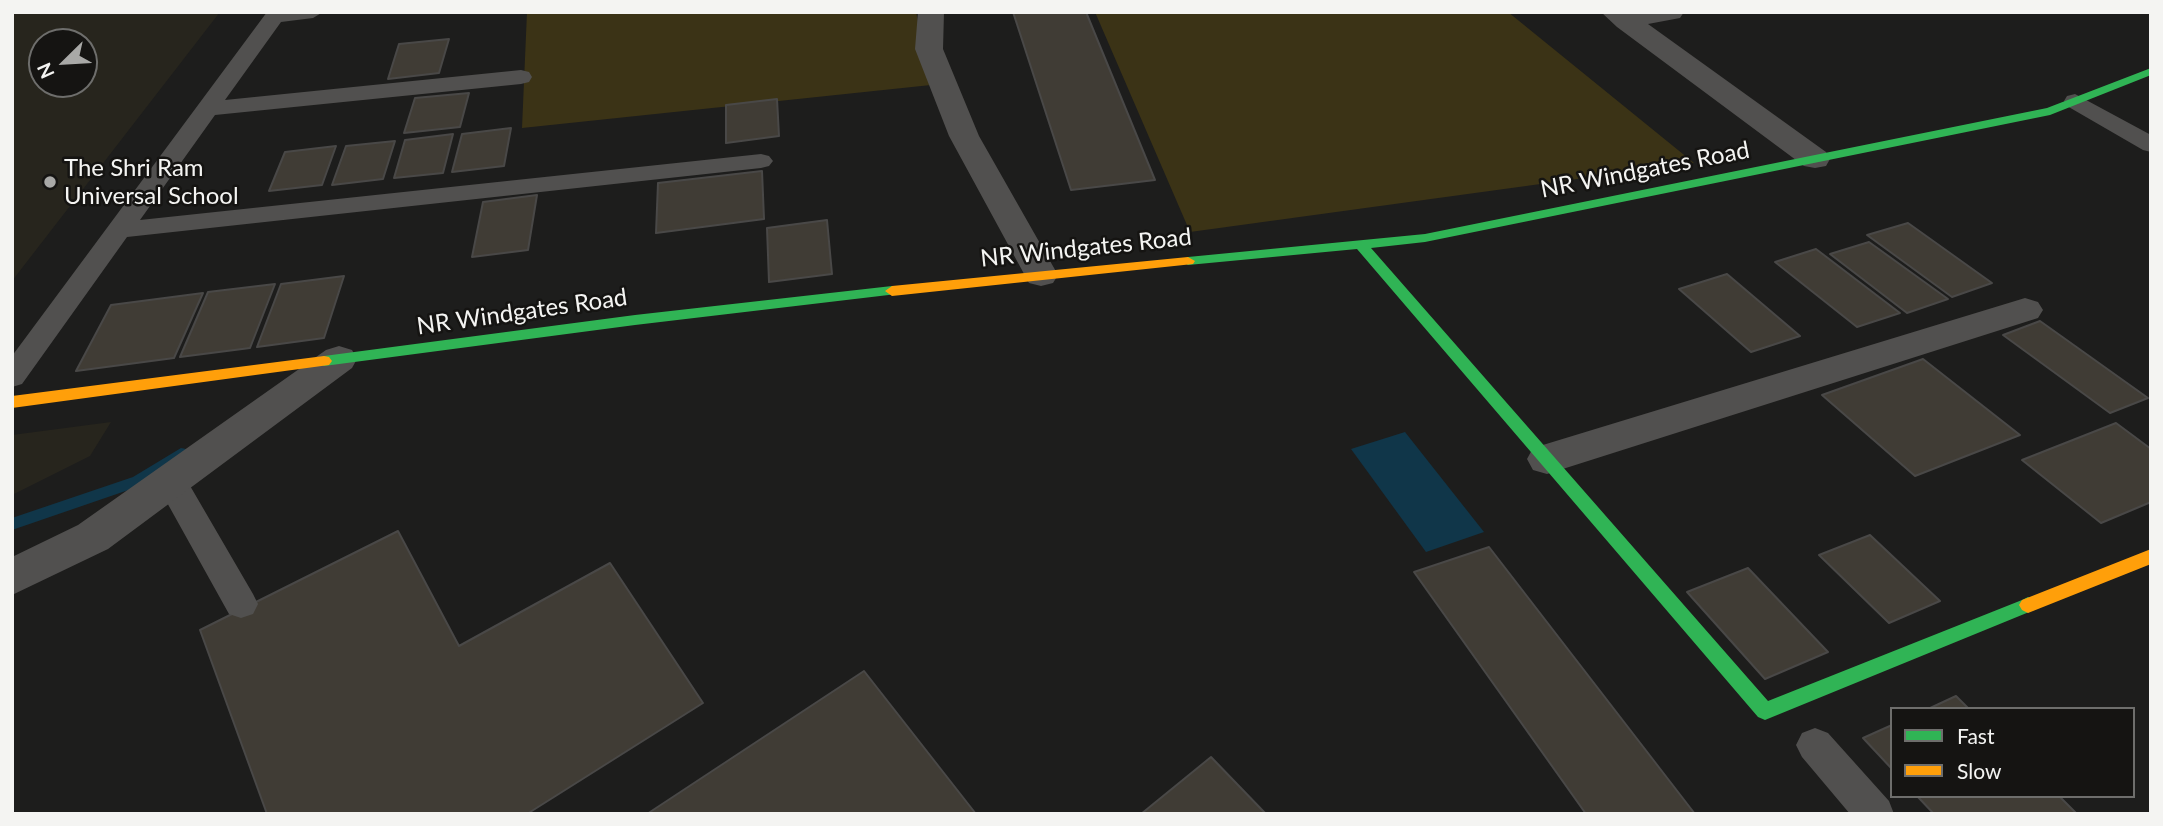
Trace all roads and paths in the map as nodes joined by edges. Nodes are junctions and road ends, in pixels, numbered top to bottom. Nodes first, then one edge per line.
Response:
1 (313, 12) edge
2 (931, 12) edge
3 (1671, 12) edge
4 (277, 14) edge
5 (1620, 16) edge
6 (2151, 71) edge
7 (521, 77) dead end
8 (2075, 101) junction
9 (208, 109) junction
10 (2151, 145) edge
11 (1815, 159) junction
12 (761, 161) dead end
13 (120, 230) junction
14 (1360, 244) junction
15 (1041, 275) junction
16 (2025, 310) dead end
17 (339, 359) junction
18 (12, 377) edge
19 (12, 402) edge
20 (1546, 459) junction
21 (171, 481) junction
22 (2151, 556) edge
23 (12, 577) edge
24 (242, 604) dead end
25 (1815, 745) dead end
26 (1875, 814) edge

1 - 4 lane
2 - 15 street
3 - 5 street
4 - 9 lane
5 - 11 street
6 - 8 street, NR Windgates Road
7 - 9 lane
8 - 10 lane
8 - 11 street, NR Windgates Road
9 - 13 lane
11 - 14 street, NR Windgates Road
12 - 13 lane
13 - 18 lane
14 - 15 street, NR Windgates Road
14 - 20 street
15 - 17 street, NR Windgates Road
16 - 20 street
17 - 19 street, NR Windgates Road
17 - 21 street
20 - 22 street
21 - 23 street
21 - 24 lane
25 - 26 lane

